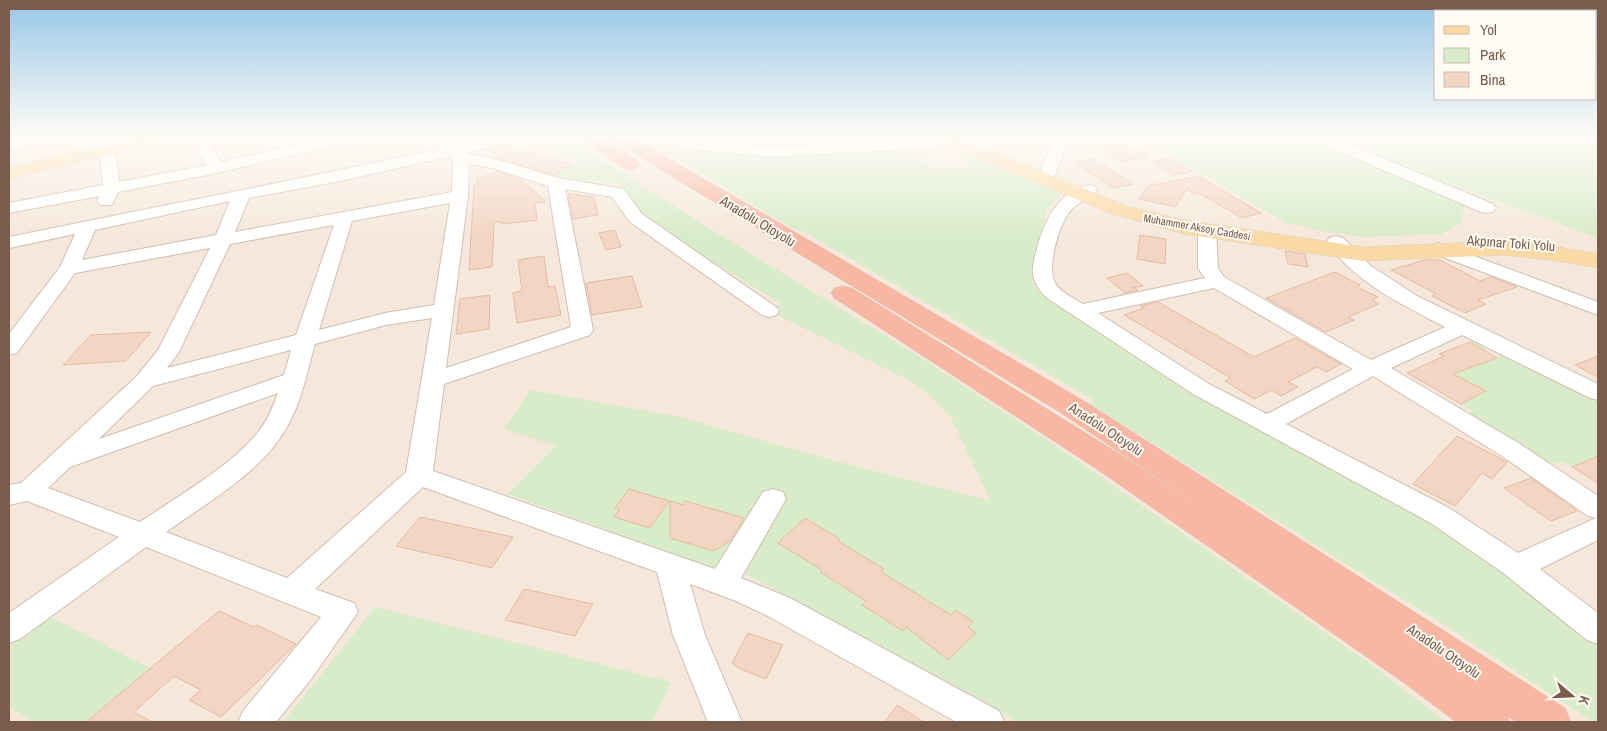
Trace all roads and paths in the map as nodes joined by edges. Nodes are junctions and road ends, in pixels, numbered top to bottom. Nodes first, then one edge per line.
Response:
1 (24, 169) edge
2 (108, 169) edge
3 (211, 169) edge
4 (371, 169) edge
5 (455, 169) edge
6 (514, 169) edge
7 (671, 169) edge
8 (676, 169) edge
9 (1028, 169) edge
10 (1037, 169) edge
11 (1050, 169) edge
12 (1395, 169) edge
13 (364, 171) joint
14 (9, 173) edge
15 (1048, 173) junction
16 (556, 183) junction
17 (111, 188) junction
18 (1084, 192) junction
19 (242, 194) junction
20 (460, 196) junction
21 (9, 208) edge
22 (1487, 208) dead end
23 (345, 218) junction
24 (94, 224) junction
25 (1207, 230) junction
26 (223, 240) junction
27 (9, 242) edge
28 (1431, 245) junction
29 (1340, 247) junction
30 (1598, 253) edge
31 (1598, 261) edge
32 (69, 268) junction
33 (1217, 280) junction
34 (1598, 309) edge
35 (444, 310) junction
36 (769, 311) dead end
37 (1078, 311) junction
38 (1462, 327) junction
39 (16, 332) edge
40 (305, 340) junction
41 (9, 348) edge
42 (1372, 368) junction
43 (295, 379) junction
44 (434, 380) junction
45 (145, 381) junction
46 (1598, 392) edge
47 (1268, 423) junction
48 (59, 461) junction
49 (419, 476) junction
50 (19, 493) edge
51 (773, 499) dead end
52 (1598, 509) edge
53 (1598, 528) edge
54 (141, 535) junction
55 (669, 564) junction
56 (1516, 566) junction
57 (722, 583) junction
58 (292, 592) junction
59 (9, 630) edge
60 (1598, 631) edge
61 (255, 722) edge
62 (725, 722) edge
63 (987, 722) edge
64 (1489, 722) edge
65 (1550, 722) edge

1 - 14 main road
2 - 17 street
3 - 17 street
4 - 13 street
5 - 20 street
6 - 16 street
7 - 64 highway, Anadolu Otoyolu
8 - 65 highway, Anadolu Otoyolu
9 - 18 main road, Muhammer Aksoy Caddesi
10 - 15 main road, Muhammer Aksoy Caddesi
11 - 15 street
12 - 22 street
13 - 19 street
15 - 18 main road, Muhammer Aksoy Caddesi
16 - 36 street
16 - 44 street
17 - 21 street
17 - 24 street
18 - 25 main road, Muhammer Aksoy Caddesi
18 - 29 main road, Muhammer Aksoy Caddesi
18 - 37 street
19 - 24 street
19 - 26 street
20 - 23 street
20 - 35 street
23 - 26 street
23 - 40 street
24 - 27 street
24 - 32 street
25 - 29 main road, Muhammer Aksoy Caddesi
25 - 33 street
26 - 32 street
26 - 45 street
28 - 29 main road, Muhammer Aksoy Caddesi
28 - 30 main road, Akpınar Toki Yolu
28 - 31 main road, Akpınar Toki Yolu
28 - 34 street
29 - 38 street
32 - 39 street
33 - 37 street
33 - 42 street
35 - 40 street
35 - 44 street
37 - 47 street
38 - 42 street
38 - 46 street
39 - 41 street
40 - 43 street
40 - 45 street
42 - 47 street
42 - 52 street
43 - 48 street
43 - 54 street
44 - 49 street
45 - 48 street
47 - 56 street
48 - 50 street
49 - 55 street
49 - 58 street
50 - 54 street
51 - 57 street
53 - 56 street
54 - 58 street
54 - 59 street
55 - 57 street
55 - 62 street
56 - 60 street
57 - 63 street
58 - 61 street

